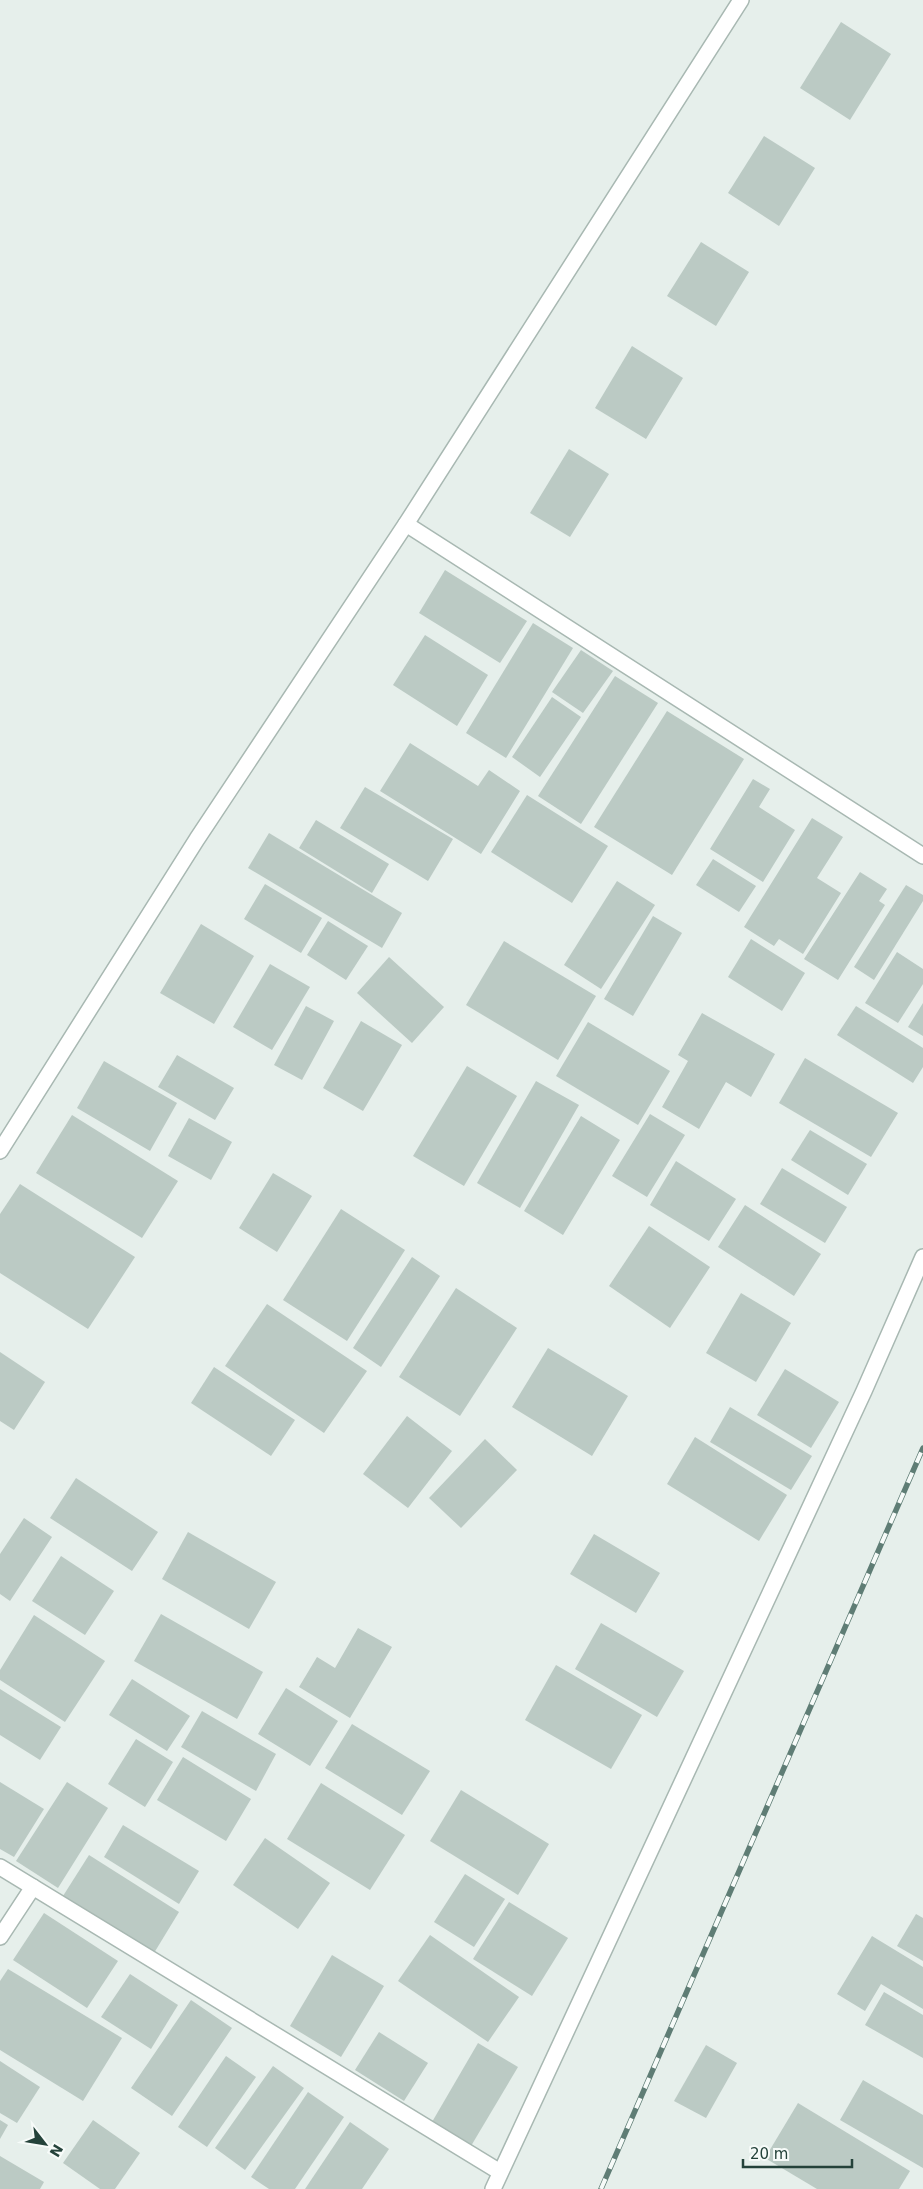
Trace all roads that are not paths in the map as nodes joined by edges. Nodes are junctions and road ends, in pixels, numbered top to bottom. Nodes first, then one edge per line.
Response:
1 (741, 0) edge
2 (406, 524) junction
3 (923, 856) edge
4 (0, 1151) edge
5 (923, 1257) edge
6 (0, 1867) edge
7 (33, 1887) junction
8 (0, 1937) edge
9 (500, 2172) junction
10 (493, 2189) edge

1 - 2 street
2 - 3 street
2 - 4 street
5 - 9 street
6 - 7 street
7 - 8 street
7 - 9 street
9 - 10 street

